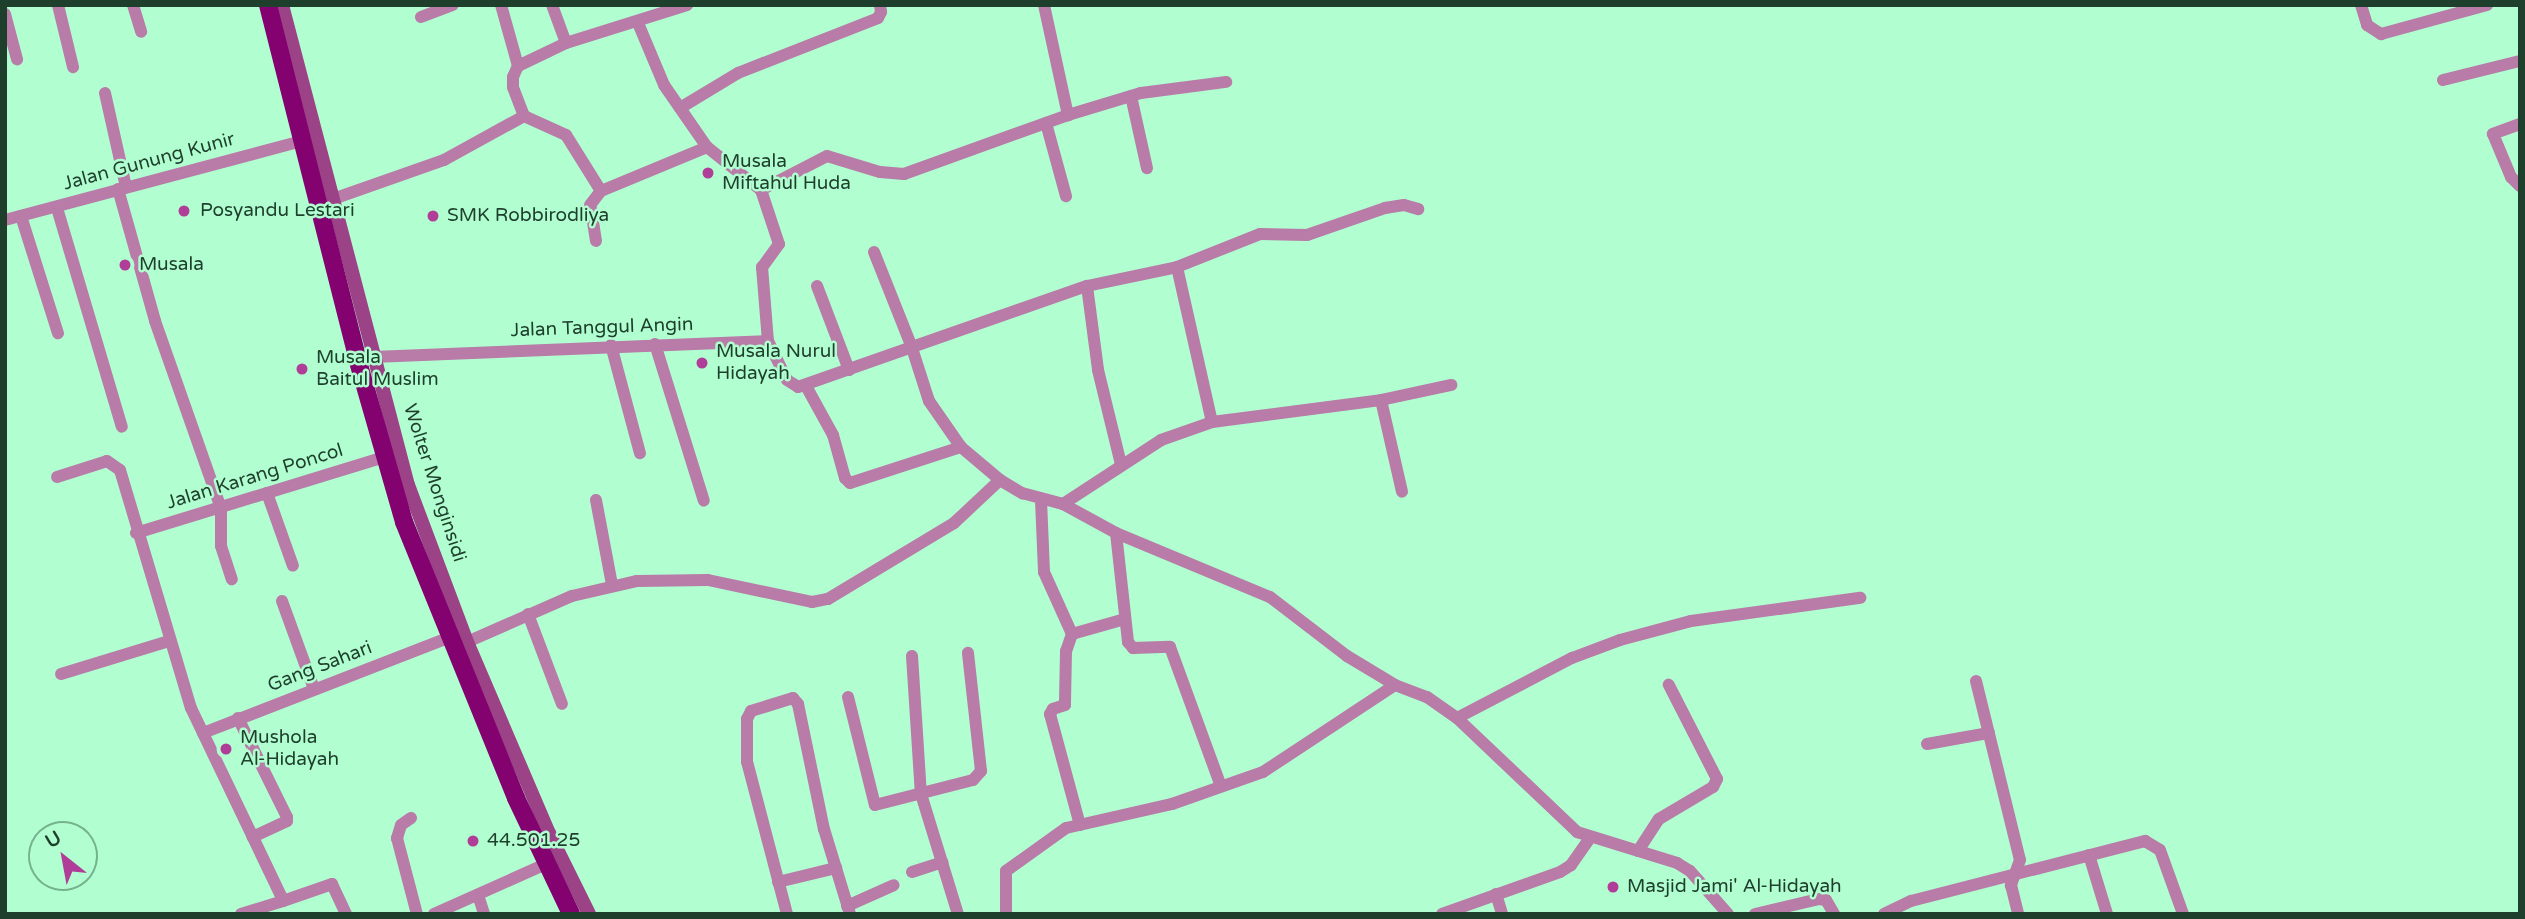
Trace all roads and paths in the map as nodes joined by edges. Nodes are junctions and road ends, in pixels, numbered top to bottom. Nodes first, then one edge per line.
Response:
1 (58, 5) edge
2 (133, 5) edge
3 (268, 5) edge
4 (282, 5) edge
5 (453, 5) edge
6 (501, 5) edge
7 (552, 5) edge
8 (880, 5) edge
9 (1044, 5) edge
10 (2361, 5) edge
11 (2487, 5) edge
12 (684, 6) edge
13 (5, 14) edge
14 (421, 17) dead end
15 (638, 23) junction
16 (141, 32) dead end
17 (566, 43) junction
18 (17, 59) dead end
19 (2520, 61) edge
20 (518, 66) junction
21 (73, 67) dead end
22 (2444, 80) dead end
23 (1226, 82) dead end
24 (105, 93) dead end
25 (1131, 96) junction
26 (680, 108) junction
27 (1068, 115) junction
28 (524, 116) junction
29 (1046, 123) junction
30 (2520, 124) edge
31 (302, 141) junction
32 (707, 147) junction
33 (1147, 168) dead end
34 (2520, 186) edge
35 (122, 188) junction
36 (761, 190) junction
37 (601, 191) junction
38 (1066, 196) dead end
39 (333, 199) junction
40 (57, 208) junction
41 (1418, 209) dead end
42 (21, 216) junction
43 (5, 220) edge
44 (596, 241) dead end
45 (874, 252) dead end
46 (1177, 267) junction
47 (817, 286) dead end
48 (1087, 286) junction
49 (58, 333) dead end
50 (768, 341) junction
51 (655, 344) junction
52 (611, 345) junction
53 (911, 345) junction
54 (373, 357) junction
55 (849, 370) junction
56 (1451, 385) dead end
57 (806, 386) junction
58 (1381, 400) junction
59 (1212, 422) junction
60 (122, 427) dead end
61 (961, 447) junction
62 (640, 453) dead end
63 (384, 457) junction
64 (1121, 464) junction
65 (57, 477) dead end
66 (1000, 480) junction
67 (1402, 492) dead end
68 (267, 493) junction
69 (596, 500) dead end
70 (1041, 500) junction
71 (704, 501) dead end
72 (1063, 504) junction
73 (221, 508) junction
74 (136, 533) junction
75 (1116, 533) junction
76 (293, 566) dead end
77 (232, 579) dead end
78 (612, 585) junction
79 (1860, 598) dead end
80 (282, 601) dead end
81 (528, 614) junction
82 (1125, 619) junction
83 (1072, 634) junction
84 (459, 640) junction
85 (169, 641) junction
86 (968, 653) dead end
87 (912, 656) dead end
88 (61, 674) dead end
89 (1976, 681) dead end
90 (1395, 685) junction
91 (1669, 685) dead end
92 (314, 689) junction
93 (848, 697) dead end
94 (562, 704) dead end
95 (238, 718) junction
96 (1457, 718) junction
97 (203, 733) junction
98 (1989, 733) junction
99 (1927, 744) dead end
100 (1221, 786) junction
101 (921, 794) junction
102 (411, 818) dead end
103 (1080, 825) junction
104 (253, 837) junction
105 (1590, 838) junction
106 (1638, 851) junction
107 (2089, 855) junction
108 (942, 862) junction
109 (546, 864) junction
110 (836, 868) junction
111 (912, 872) dead end
112 (2018, 873) junction
113 (778, 882) junction
114 (894, 885) dead end
115 (1496, 894) junction
116 (478, 895) junction
117 (283, 901) junction
118 (1912, 907) edge
119 (848, 910) edge
120 (241, 914) edge
121 (345, 914) edge
122 (417, 914) edge
123 (434, 914) edge
124 (484, 914) edge
125 (571, 914) edge
126 (589, 914) edge
127 (787, 914) edge
128 (958, 914) edge
129 (1006, 914) edge
130 (1442, 914) edge
131 (1502, 914) edge
132 (1728, 914) edge
133 (1755, 914) edge
134 (1834, 914) edge
135 (1884, 914) edge
136 (2018, 914) edge
137 (2107, 914) edge
138 (2183, 914) edge

1 - 21 street
2 - 16 street
3 - 31 main road, Wolter Monginsidi
4 - 39 main road, Wolter Monginsidi
5 - 14 street
6 - 20 street
7 - 17 street
8 - 26 street
9 - 27 street
10 - 11 street
12 - 15 street
13 - 18 street
15 - 17 street
15 - 26 street
17 - 20 street
19 - 22 street
20 - 28 street
23 - 25 street
24 - 35 street
25 - 27 street
25 - 33 street
26 - 32 street
27 - 29 street
28 - 37 street
28 - 39 street
29 - 36 street
29 - 38 street
30 - 34 street
31 - 35 street, Jalan Gunung Kunir
31 - 63 main road, Wolter Monginsidi
32 - 36 street
32 - 37 street
35 - 40 street, Jalan Gunung Kunir
35 - 73 street
36 - 50 street
37 - 44 street
39 - 54 main road, Wolter Monginsidi
40 - 42 street, Jalan Gunung Kunir
40 - 60 street
41 - 46 street
42 - 43 street, Jalan Gunung Kunir
42 - 49 street
45 - 53 street
46 - 48 street
46 - 59 street
47 - 55 street
48 - 53 street
48 - 64 street
50 - 51 street, Jalan Tanggul Angin
50 - 57 street
51 - 52 street, Jalan Tanggul Angin
51 - 71 street
52 - 54 street, Jalan Tanggul Angin
52 - 62 street
53 - 55 street
53 - 61 street
54 - 84 main road, Wolter Monginsidi
55 - 57 street
56 - 58 street
57 - 61 street
58 - 59 street
58 - 67 street
59 - 64 street
61 - 66 street
63 - 68 street, Jalan Karang Poncol
63 - 84 main road, Wolter Monginsidi
64 - 72 street
65 - 74 street
66 - 70 street
66 - 78 street, Gang Sahari
68 - 73 street, Jalan Karang Poncol
68 - 76 street
69 - 78 street
70 - 72 street
70 - 83 street
72 - 75 street
73 - 74 street, Jalan Karang Poncol
73 - 77 street
74 - 85 street
75 - 82 street
75 - 90 street
78 - 81 street, Gang Sahari
79 - 96 street
80 - 92 street
81 - 84 street, Gang Sahari
81 - 94 street
82 - 83 street
82 - 100 street
83 - 103 street
84 - 92 street, Gang Sahari
84 - 109 main road, Wolter Monginsidi
84 - 126 main road, Wolter Monginsidi
85 - 88 street
85 - 97 street
86 - 101 street
87 - 101 street
89 - 98 street
90 - 96 street
90 - 100 street
91 - 106 street
92 - 95 street, Gang Sahari
93 - 101 street
95 - 97 street, Gang Sahari
95 - 104 street
96 - 105 street
97 - 104 street
98 - 99 street
98 - 112 street
100 - 103 street
101 - 108 street
102 - 122 street
103 - 129 street
104 - 117 street
105 - 106 street
105 - 115 street
106 - 132 street
107 - 112 street
107 - 137 street
107 - 138 street
108 - 111 street
108 - 128 street
109 - 116 street
109 - 125 main road, Wolter Monginsidi
110 - 113 street
110 - 113 street
110 - 119 street
112 - 118 street
112 - 136 street
113 - 127 street
114 - 119 street
115 - 130 street
115 - 131 street
116 - 123 street
116 - 124 street
117 - 120 street
117 - 121 street
118 - 135 street
133 - 134 street

